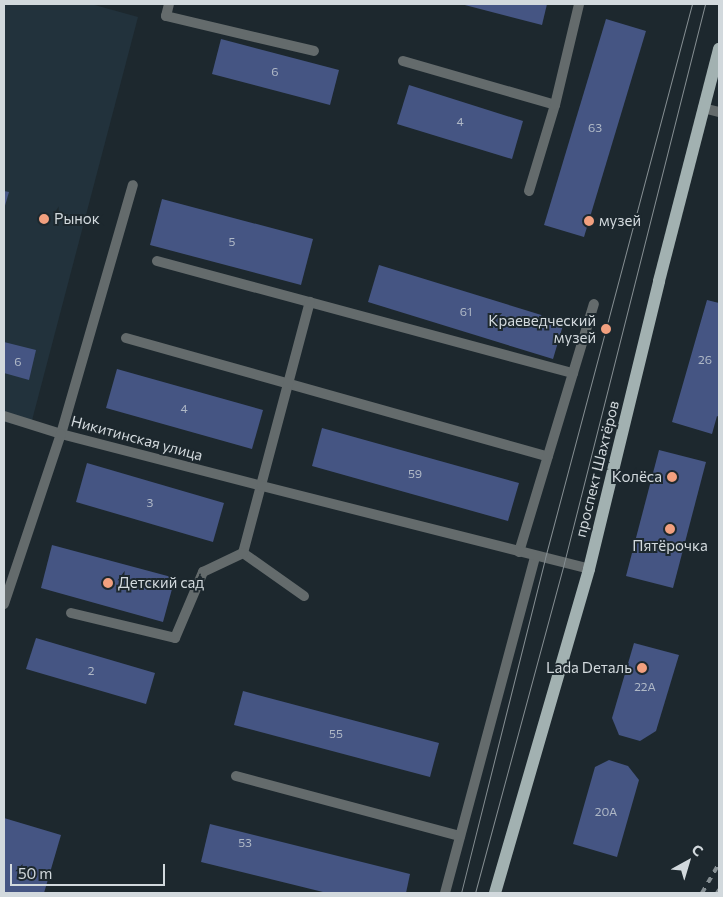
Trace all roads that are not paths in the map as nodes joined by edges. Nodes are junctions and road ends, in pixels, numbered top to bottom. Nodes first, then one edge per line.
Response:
1 (169, 4) edge
2 (579, 4) edge
3 (719, 49) edge
4 (314, 51) dead end
5 (403, 62) dead end
6 (555, 105) junction
7 (703, 108) junction
8 (719, 112) edge
9 (133, 184) dead end
10 (529, 190) dead end
11 (157, 261) dead end
12 (310, 302) junction
13 (594, 304) dead end
14 (126, 338) dead end
15 (573, 373) junction
16 (289, 384) junction
17 (4, 416) edge
18 (61, 434) junction
19 (548, 457) junction
20 (262, 486) junction
21 (519, 552) junction
22 (243, 553) junction
23 (535, 556) junction
24 (589, 569) junction
25 (304, 596) dead end
26 (4, 604) edge
27 (70, 613) dead end
28 (236, 776) dead end
29 (460, 836) junction
30 (445, 893) edge
31 (495, 893) edge

1 - 4 street
2 - 6 street
3 - 7 main road, проспект Шахтёров
5 - 6 street
6 - 10 street
7 - 8 street
7 - 24 main road, проспект Шахтёров
9 - 18 street
11 - 12 street
12 - 15 street
12 - 16 street
13 - 15 street
14 - 16 street
15 - 19 street
16 - 19 street
16 - 20 street
17 - 18 street, Никитинская улица
18 - 20 street, Никитинская улица
18 - 26 street
19 - 21 street
20 - 21 street, Никитинская улица
20 - 22 street
21 - 23 street, Никитинская улица
22 - 25 street
22 - 27 street
23 - 24 street, Никитинская улица
23 - 29 street
24 - 31 main road, проспект Шахтёров
28 - 29 street
29 - 30 street

